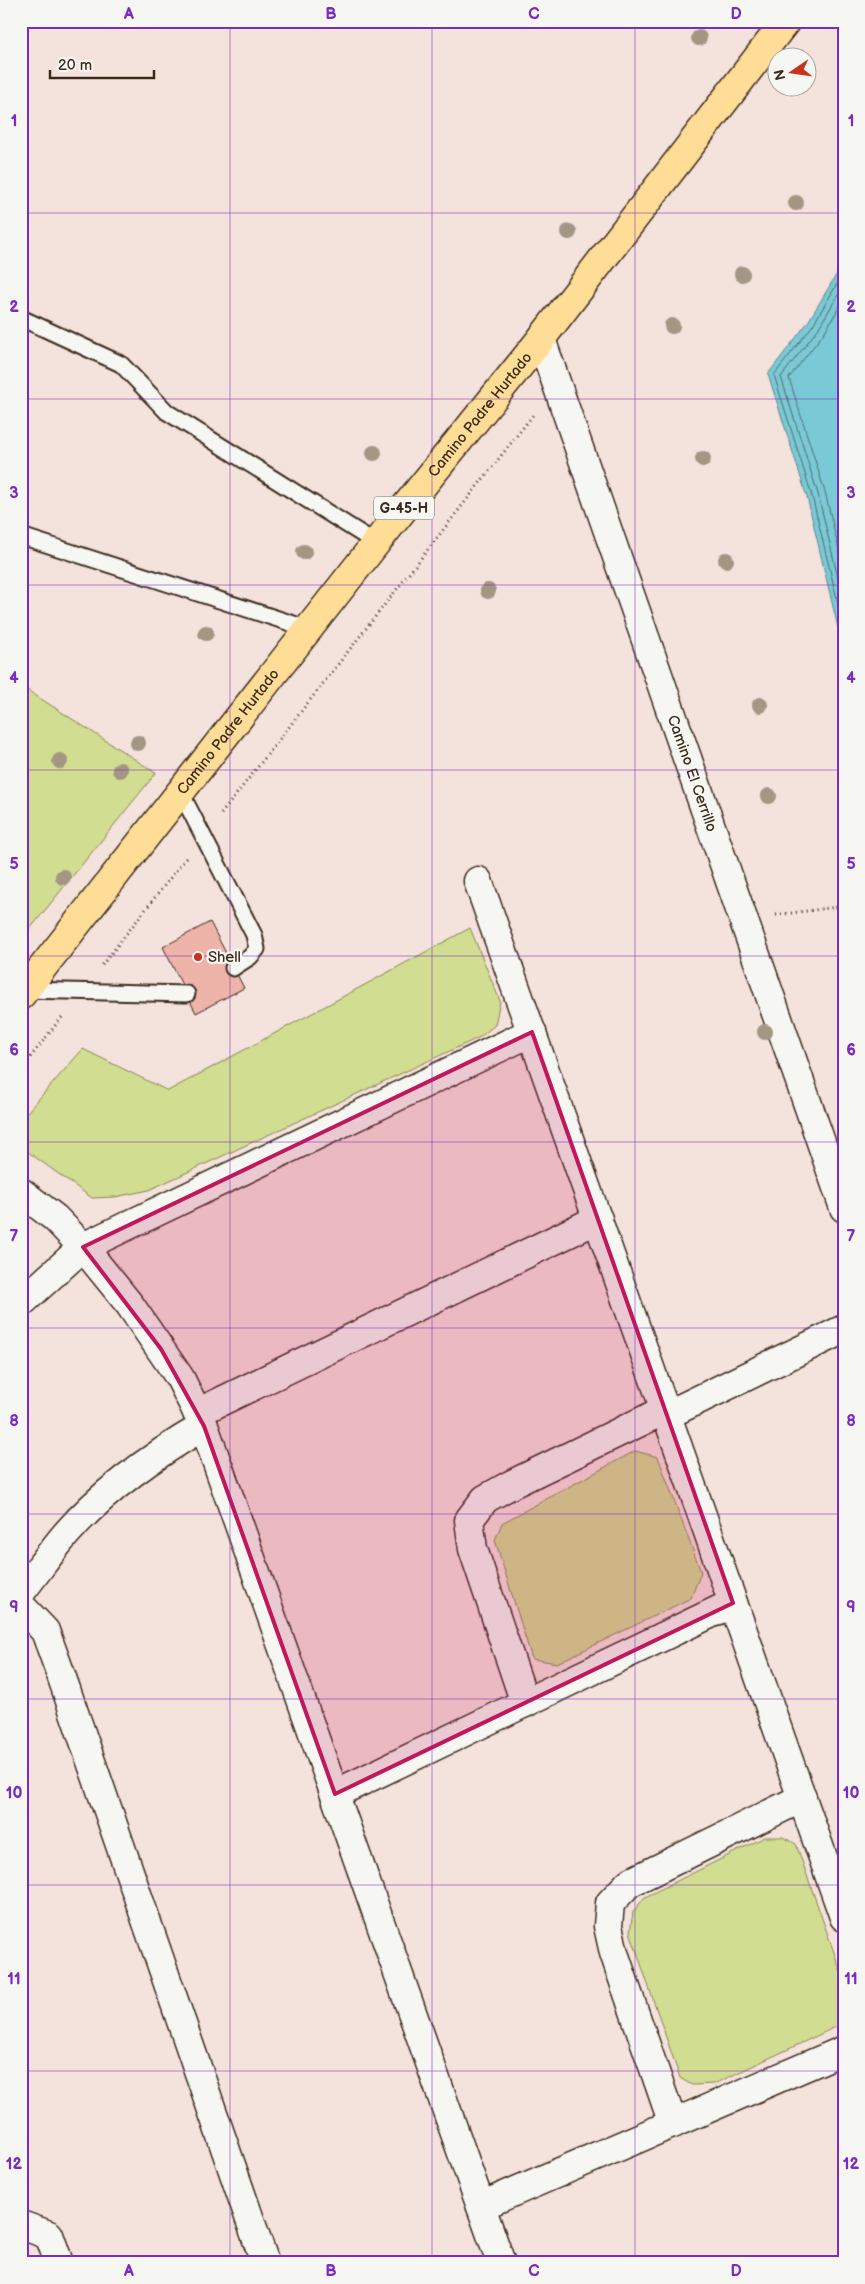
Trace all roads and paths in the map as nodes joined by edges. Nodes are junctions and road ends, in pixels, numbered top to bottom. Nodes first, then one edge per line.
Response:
1 (786, 21) edge
2 (21, 318) edge
3 (541, 339) junction
4 (556, 385) junction
5 (21, 536) edge
6 (376, 543) junction
7 (309, 629) junction
8 (181, 793) junction
9 (203, 837) junction
10 (478, 881) dead end
11 (844, 906) edge
12 (743, 919) junction
13 (233, 968) dead end
14 (82, 992) junction
15 (23, 993) edge
16 (187, 994) dead end
17 (532, 1032) junction
18 (21, 1069) edge
19 (21, 1192) edge
20 (844, 1208) edge
21 (598, 1219) junction
22 (84, 1247) junction
23 (21, 1303) edge
24 (844, 1329) edge
25 (666, 1412) junction
26 (201, 1420) junction
27 (21, 1592) edge
28 (733, 1603) junction
29 (21, 1606) edge
30 (525, 1703) junction
31 (335, 1794) junction
32 (802, 1798) junction
33 (844, 1917) edge
34 (844, 2050) edge
35 (673, 2124) junction
36 (481, 2206) junction
37 (21, 2224) edge
38 (59, 2263) edge
39 (265, 2263) edge
40 (501, 2263) edge

1 - 3 main road, Camino Padre Hurtado / G-45-H
2 - 6 lane
3 - 4 street, Camino El Cerrillo
3 - 6 main road, Camino Padre Hurtado / G-45-H
4 - 9 path
4 - 12 street, Camino El Cerrillo
5 - 7 lane
6 - 7 main road, Camino Padre Hurtado / G-45-H
7 - 8 main road, Camino Padre Hurtado / G-45-H
8 - 9 lane
8 - 15 main road, Camino Padre Hurtado / G-45-H
9 - 13 lane
9 - 14 path
10 - 17 street
11 - 12 path
12 - 20 street, Camino El Cerrillo
14 - 15 lane
14 - 16 lane
14 - 18 path
17 - 21 street
17 - 22 street
19 - 22 street
21 - 25 street
21 - 26 street
22 - 23 street
22 - 26 street
24 - 25 street
25 - 28 street
25 - 30 street
26 - 27 street
26 - 31 street
28 - 30 street
28 - 32 street
29 - 39 street
30 - 31 street
31 - 36 street
32 - 33 street
32 - 35 street
34 - 35 street
35 - 36 street
36 - 40 street
37 - 38 street

